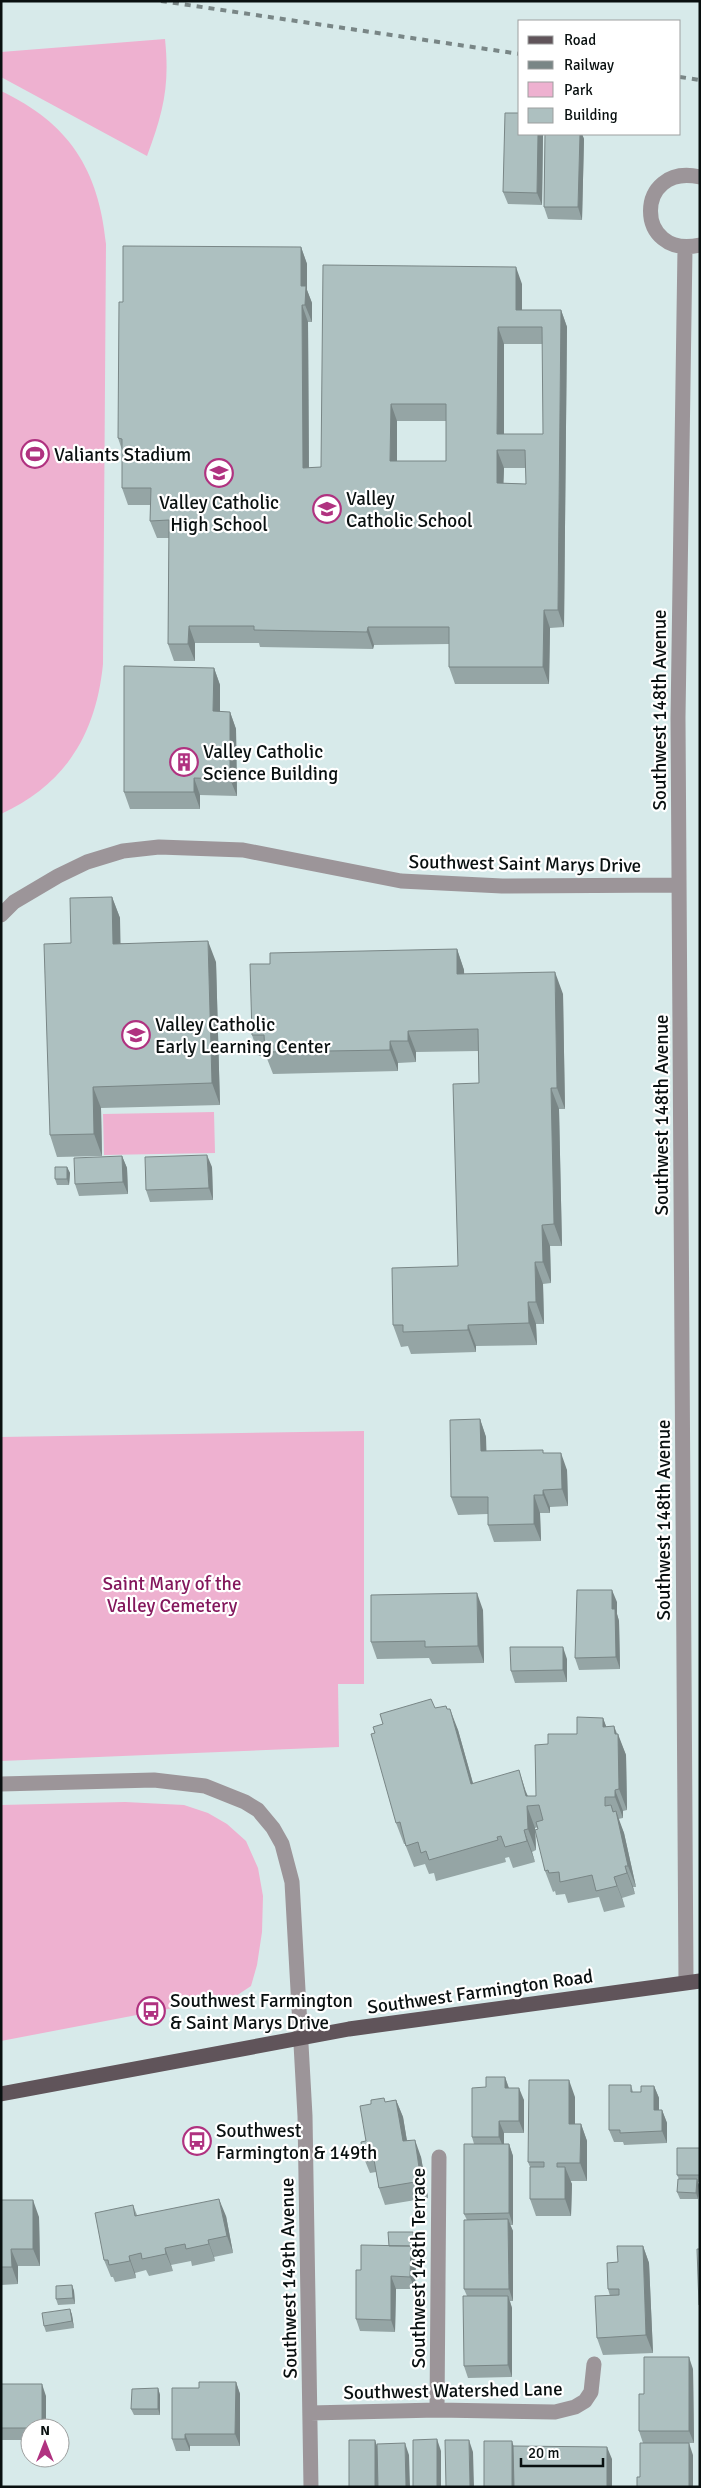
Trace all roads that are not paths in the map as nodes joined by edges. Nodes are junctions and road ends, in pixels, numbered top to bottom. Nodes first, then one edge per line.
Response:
1 (700, 177) edge
2 (693, 246) edge
3 (679, 885) junction
4 (1, 915) edge
5 (1, 1784) edge
6 (693, 1982) edge
7 (300, 2040) junction
8 (1, 2094) edge
9 (439, 2157) dead end
10 (594, 2364) dead end
11 (437, 2410) junction
12 (310, 2413) junction
13 (311, 2487) edge

1 - 2 street, Southwest 148th Avenue
2 - 3 street, Southwest 148th Avenue
3 - 4 street, Southwest Saint Marys Drive
3 - 6 street, Southwest 148th Avenue
5 - 7 street
6 - 7 main road, Southwest Farmington Road
7 - 8 main road, Southwest Farmington Road
7 - 12 street, Southwest 149th Avenue
9 - 11 street, Southwest 148th Terrace
10 - 11 street, Southwest Watershed Lane
11 - 12 street, Southwest Watershed Lane
12 - 13 street, Southwest 149th Avenue

